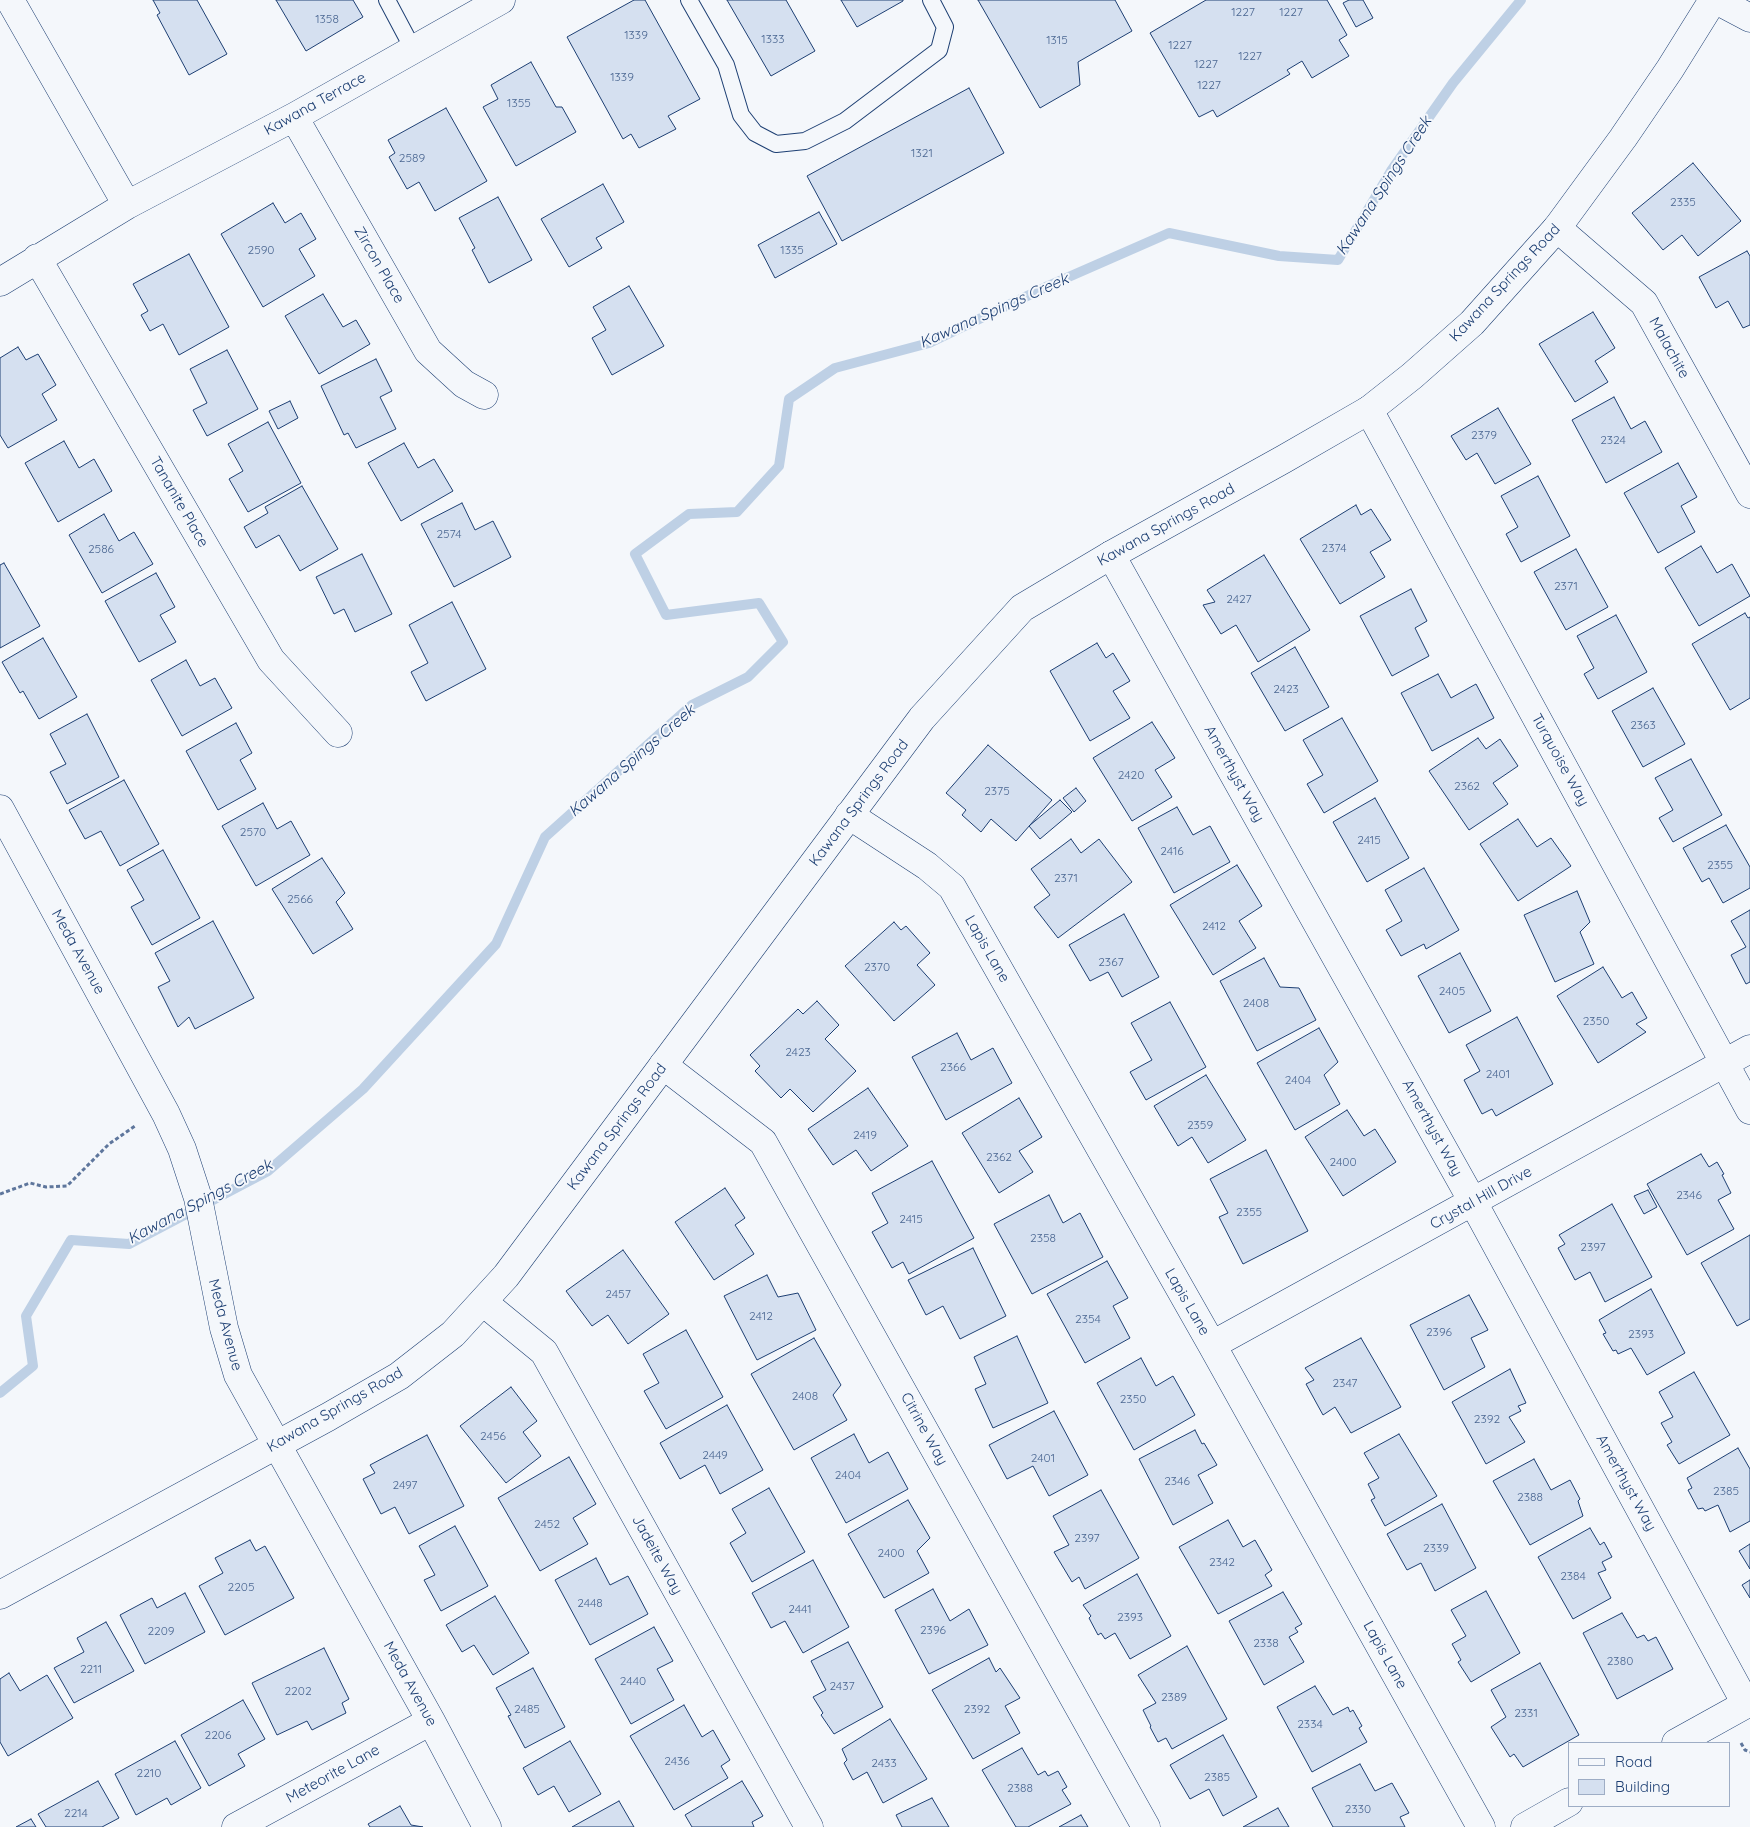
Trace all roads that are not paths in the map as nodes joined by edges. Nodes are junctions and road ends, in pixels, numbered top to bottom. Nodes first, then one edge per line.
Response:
1 (10, 0) edge
2 (386, 0) edge
3 (501, 0) edge
4 (689, 0) edge
5 (931, 0) edge
6 (1714, 0) edge
7 (1750, 18) edge
8 (413, 49) junction
9 (294, 117) junction
10 (127, 205) junction
11 (1557, 228) junction
12 (37, 258) junction
13 (0, 282) edge
14 (484, 395) dead end
15 (1370, 410) junction
16 (1750, 494) edge
17 (1111, 555) junction
18 (338, 733) dead end
19 (0, 810) edge
20 (850, 815) junction
21 (1750, 1049) edge
22 (1724, 1063) junction
23 (663, 1065) junction
24 (1750, 1110) edge
25 (1474, 1202) junction
26 (483, 1302) junction
27 (1212, 1345) junction
28 (275, 1445) junction
29 (0, 1595) edge
30 (1748, 1703) edge
31 (431, 1721) junction
32 (1678, 1742) edge
33 (1568, 1803) edge
34 (236, 1827) edge
35 (487, 1827) edge
36 (810, 1827) edge
37 (1146, 1827) edge
38 (1481, 1827) edge
39 (1524, 1827) edge

1 - 10 street
2 - 8 lane
3 - 8 street, Kawana Terrace
4 - 5 lane
6 - 7 street
6 - 11 street, Kawana Springs Road
8 - 9 street, Kawana Terrace
9 - 10 street, Kawana Terrace
9 - 14 street, Zircon Place
10 - 12 street, Kawana Terrace
11 - 15 street, Kawana Springs Road
11 - 16 street, Malachite
12 - 13 street, Kawana Terrace
12 - 18 street, Tananite Place
15 - 17 street, Kawana Springs Road
15 - 22 street, Turquoise Way
17 - 20 street, Kawana Springs Road
17 - 25 street, Amerthyst Way
19 - 28 street, Meda Avenue
20 - 23 street, Kawana Springs Road
20 - 27 street, Lapis Lane
21 - 22 street, Crystal Hill Drive
22 - 24 street, Turquoise Way
22 - 25 street, Crystal Hill Drive
23 - 26 street, Kawana Springs Road
23 - 37 street, Citrine Way
25 - 27 street, Crystal Hill Drive
25 - 30 street, Amerthyst Way
26 - 28 street, Kawana Springs Road
26 - 36 street, Jadeite Way
27 - 38 street, Lapis Lane
28 - 29 street, Kawana Springs Road
28 - 31 street, Meda Avenue
30 - 32 street
31 - 34 street, Meteorite Lane
31 - 35 street, Meda Avenue
33 - 39 street

